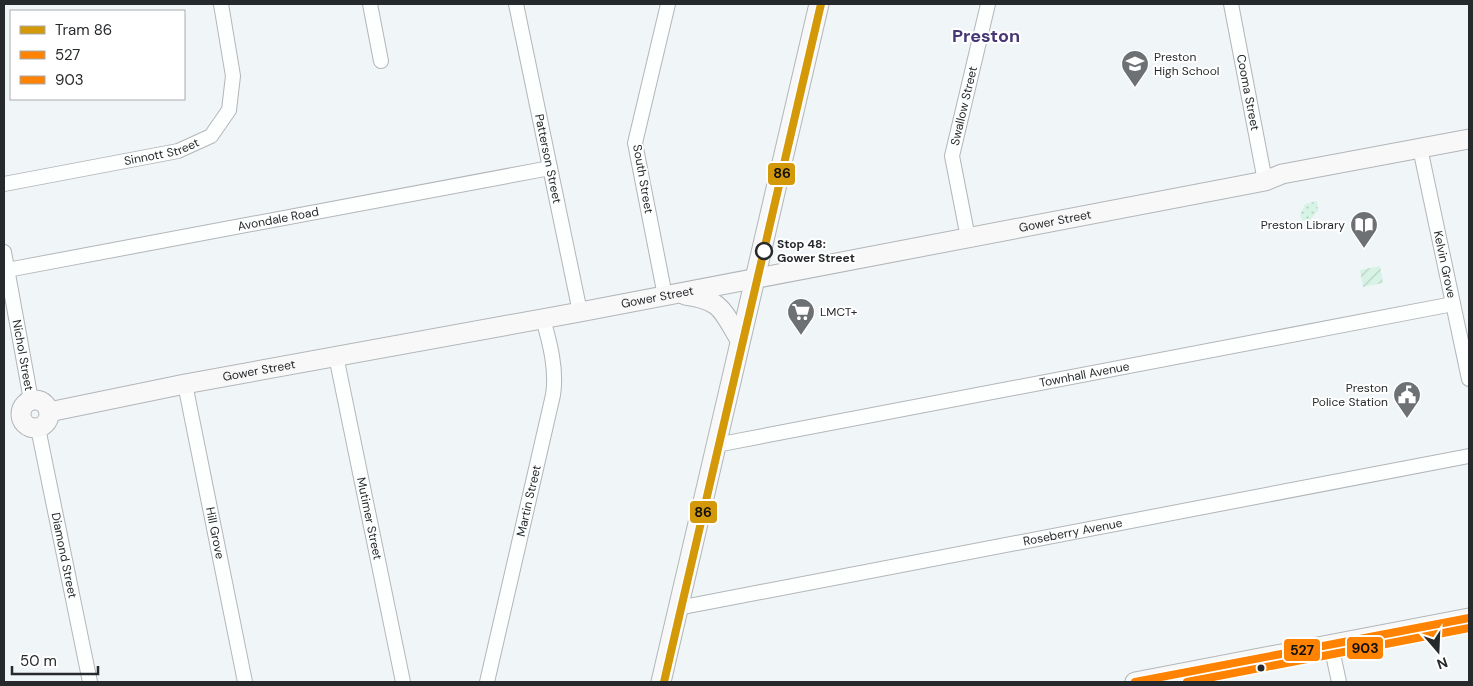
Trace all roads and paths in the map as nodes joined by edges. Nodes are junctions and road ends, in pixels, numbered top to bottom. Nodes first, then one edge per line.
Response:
1 (221, 4) edge
2 (370, 4) edge
3 (516, 4) edge
4 (668, 4) edge
5 (818, 4) edge
6 (988, 4) edge
7 (1231, 4) edge
8 (381, 61) dead end
9 (1469, 139) edge
10 (1469, 148) edge
11 (1421, 153) junction
12 (550, 168) junction
13 (1265, 181) junction
14 (4, 184) edge
15 (968, 238) junction
16 (4, 252) edge
17 (7, 270) junction
18 (754, 279) junction
19 (671, 295) junction
20 (1453, 304) junction
21 (580, 312) junction
22 (543, 319) junction
23 (740, 340) junction
24 (336, 356) junction
25 (1469, 380) edge
26 (185, 384) junction
27 (31, 400) junction
28 (49, 412) junction
29 (12, 417) edge
30 (38, 428) junction
31 (716, 445) junction
32 (1469, 456) edge
33 (678, 608) junction
34 (1469, 618) edge
35 (1331, 645) junction
36 (90, 682) edge
37 (245, 682) edge
38 (403, 682) edge
39 (487, 682) edge
40 (661, 682) edge
41 (1136, 682) edge
42 (1339, 682) edge

1 - 14 street, Sinnott Street
2 - 8 street
3 - 12 street, Patterson Street
4 - 19 street, South Street
5 - 18 street
6 - 15 street, Swallow Street
7 - 13 street, Cooma Street
9 - 11 street, Gower Street
10 - 11 street, Gower Street
11 - 13 street, Gower Street
11 - 20 street, Kelvin Grove
12 - 17 street, Avondale Road
12 - 21 street, Patterson Street
13 - 15 street, Gower Street
15 - 18 street, Gower Street
16 - 17 street, Nichol Street
17 - 27 street, Nichol Street
18 - 19 street, Gower Street
18 - 23 street
19 - 21 street, Gower Street
19 - 23 street
20 - 25 street, Kelvin Grove
20 - 31 street, Townhall Avenue
21 - 22 street, Gower Street
22 - 24 street, Gower Street
22 - 39 street, Martin Street
23 - 31 street
24 - 26 street, Gower Street
24 - 38 street, Mutimer Street
26 - 28 street, Gower Street
26 - 37 street, Hill Grove
27 - 28 street
27 - 29 street
28 - 30 street
29 - 30 street
30 - 36 street, Diamond Street
31 - 33 street
32 - 33 street, Roseberry Avenue
33 - 40 street
34 - 35 street
35 - 41 street
35 - 42 street

